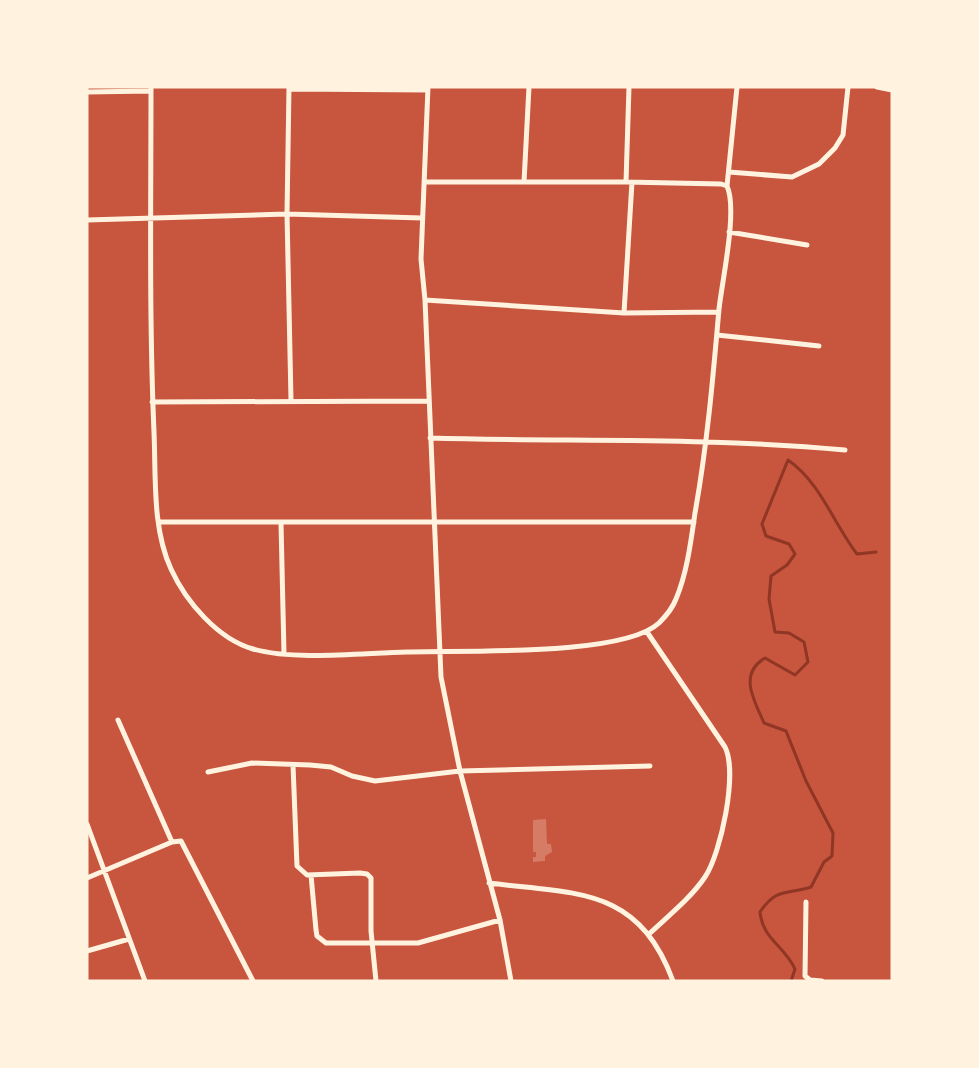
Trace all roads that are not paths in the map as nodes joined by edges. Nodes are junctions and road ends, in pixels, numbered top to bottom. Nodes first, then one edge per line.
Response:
1 (529, 87) edge
2 (628, 87) edge
3 (737, 87) edge
4 (848, 87) edge
5 (877, 87) edge
6 (289, 88) edge
7 (151, 89) edge
8 (428, 89) edge
9 (892, 90) edge
10 (87, 92) edge
11 (729, 172) junction
12 (425, 182) junction
13 (524, 182) junction
14 (629, 182) junction
15 (727, 186) junction
16 (287, 214) junction
17 (422, 219) junction
18 (87, 220) edge
19 (148, 220) junction
20 (729, 232) junction
21 (807, 245) dead end
22 (425, 300) junction
23 (719, 312) junction
24 (624, 313) junction
25 (717, 335) junction
26 (819, 346) dead end
27 (291, 400) junction
28 (428, 401) junction
29 (152, 402) junction
30 (430, 438) junction
31 (706, 442) junction
32 (845, 450) dead end
33 (434, 521) junction
34 (159, 522) junction
35 (694, 522) junction
36 (281, 523) junction
37 (647, 632) junction
38 (438, 651) junction
39 (284, 654) junction
40 (118, 720) dead end
41 (293, 765) junction
42 (651, 766) dead end
43 (460, 771) junction
44 (208, 772) dead end
45 (87, 824) edge
46 (172, 842) junction
47 (104, 872) junction
48 (311, 874) junction
49 (87, 878) edge
50 (489, 883) junction
51 (806, 902) dead end
52 (500, 920) junction
53 (649, 934) junction
54 (129, 939) junction
55 (372, 944) junction
56 (87, 951) edge
57 (145, 981) edge
58 (253, 981) edge
59 (376, 981) edge
60 (511, 981) edge
61 (673, 981) edge
62 (822, 981) edge

1 - 13 street
2 - 14 street
3 - 11 street
4 - 11 street
5 - 9 street
6 - 8 street
6 - 16 street
7 - 10 street
7 - 19 street
8 - 12 street
11 - 15 street
12 - 13 street
12 - 17 street
13 - 14 street
14 - 15 street
14 - 24 street
15 - 20 street
16 - 17 street
16 - 19 street
16 - 27 street
17 - 22 street
18 - 19 street
19 - 29 street
20 - 21 street
20 - 23 street
22 - 24 street
22 - 28 street
23 - 24 street
23 - 25 street
25 - 26 street
25 - 31 street
27 - 28 street
27 - 29 street
28 - 30 street
29 - 34 street
30 - 31 street
30 - 33 street
31 - 32 street
31 - 35 street
33 - 35 street
33 - 36 street
33 - 38 street
34 - 36 street
34 - 39 street
35 - 37 street
36 - 39 street
37 - 38 street
37 - 53 street
38 - 39 street
38 - 43 street
40 - 46 street
41 - 43 street
41 - 44 street
41 - 48 street
42 - 43 street
43 - 50 street
45 - 47 street
46 - 47 street
46 - 58 street
47 - 49 street
47 - 54 street
48 - 55 street
48 - 55 street
50 - 52 street
50 - 53 street
51 - 62 street
52 - 55 street
52 - 60 street
53 - 61 street
54 - 56 street
54 - 57 street
55 - 59 street

